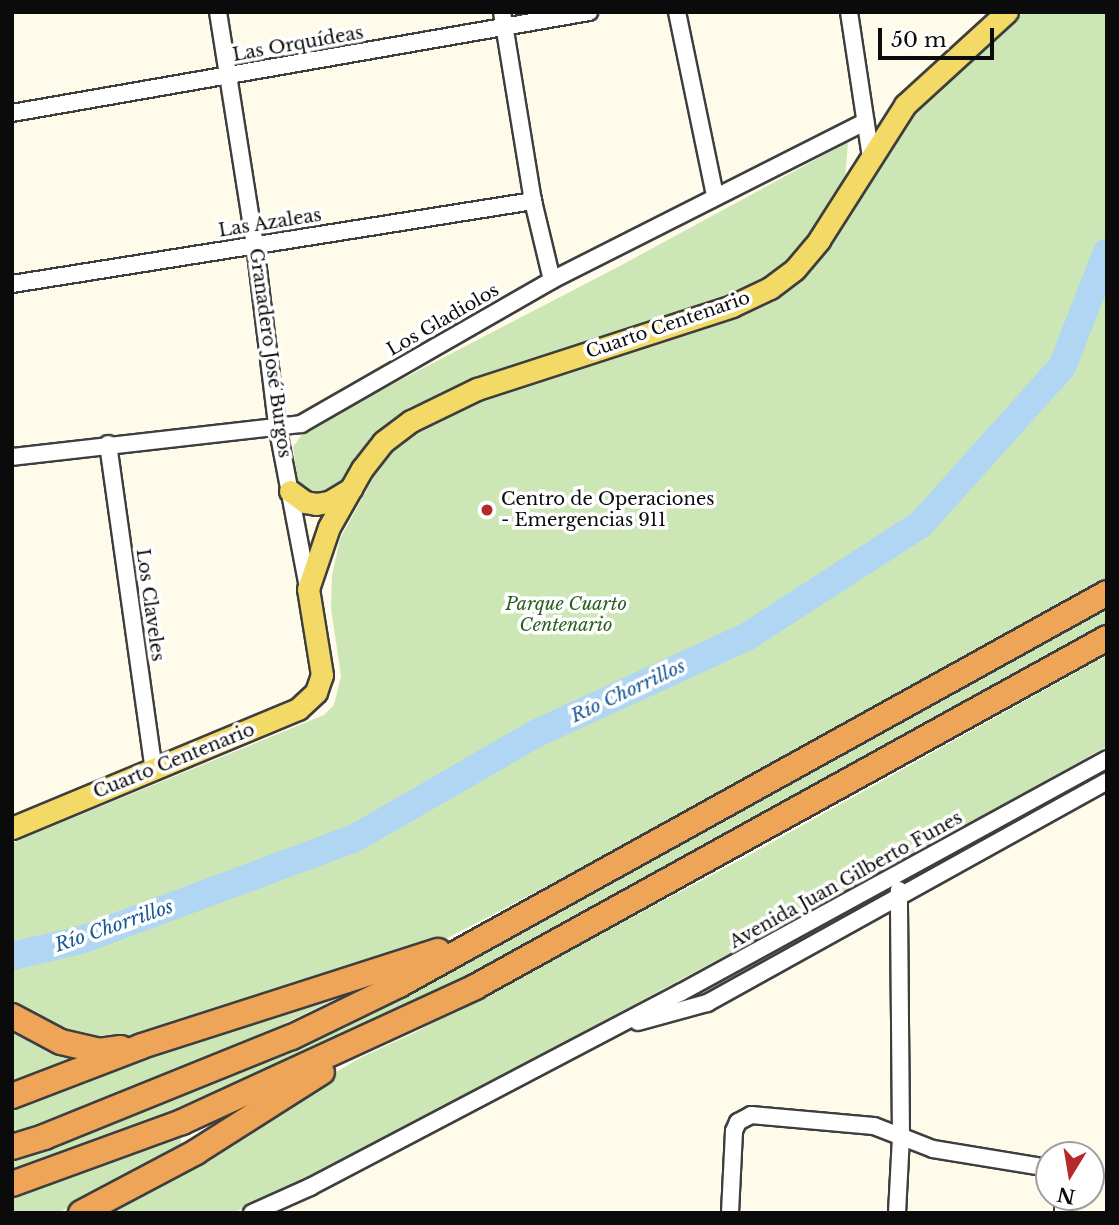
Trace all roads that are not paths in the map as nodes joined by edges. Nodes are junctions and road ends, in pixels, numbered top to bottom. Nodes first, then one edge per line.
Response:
1 (218, 12) edge
2 (589, 12) edge
3 (677, 12) edge
4 (849, 12) edge
5 (1007, 12) edge
6 (504, 20) edge
7 (228, 76) junction
8 (12, 113) edge
9 (865, 122) junction
10 (871, 158) junction
11 (715, 196) junction
12 (533, 201) junction
13 (255, 245) junction
14 (552, 281) junction
15 (12, 284) edge
16 (277, 425) junction
17 (108, 444) junction
18 (12, 457) edge
19 (351, 489) junction
20 (290, 491) junction
21 (308, 589) junction
22 (1107, 593) edge
23 (1107, 638) edge
24 (316, 692) joint
25 (1107, 759) edge
26 (154, 771) junction
27 (1107, 781) edge
28 (17, 824) edge
29 (900, 873) junction
30 (898, 896) junction
31 (495, 932) junction
32 (12, 1016) edge
33 (391, 1028) junction
34 (602, 1032) junction
35 (142, 1046) junction
36 (12, 1096) edge
37 (901, 1136) junction
38 (12, 1147) edge
39 (1035, 1166) edge
40 (12, 1184) edge
41 (81, 1213) edge
42 (252, 1213) edge
43 (730, 1213) edge
44 (898, 1213) edge

1 - 7 street, Granadero José Burgos
2 - 6 street, Las Orquídeas
3 - 11 street
4 - 9 street
5 - 10 main road, Cuarto Centenario
6 - 7 street, Las Orquídeas
6 - 12 street
7 - 8 street, Las Orquídeas
7 - 13 street, Granadero José Burgos
9 - 10 street
9 - 11 street, Los Gladiolos
10 - 19 main road, Cuarto Centenario
11 - 14 street, Los Gladiolos
12 - 13 street, Las Azaleas
12 - 14 street
13 - 15 street, Las Azaleas
13 - 16 street, Granadero José Burgos
14 - 16 street, Los Gladiolos
16 - 17 street, Los Gladiolos
16 - 20 street, Granadero José Burgos
17 - 18 street, Los Gladiolos
17 - 26 street, Los Claveles
19 - 20 main road
19 - 21 main road, Cuarto Centenario
20 - 21 street, Granadero José Burgos
21 - 24 main road, Granadero José Burgos
22 - 31 highway
23 - 33 highway
24 - 26 main road, Cuarto Centenario
25 - 29 street, Avenida Juan Gilberto Funes
26 - 28 main road, Cuarto Centenario
27 - 30 street, Avenida Juan Gilberto Funes
29 - 30 street
29 - 34 street, Avenida Juan Gilberto Funes
30 - 34 street, Avenida Juan Gilberto Funes
30 - 37 street
31 - 35 highway
31 - 38 highway
32 - 35 highway
33 - 40 highway
33 - 41 highway
34 - 42 street, Avenida Juan Gilberto Funes
35 - 36 highway
37 - 39 street
37 - 43 street
37 - 44 street

